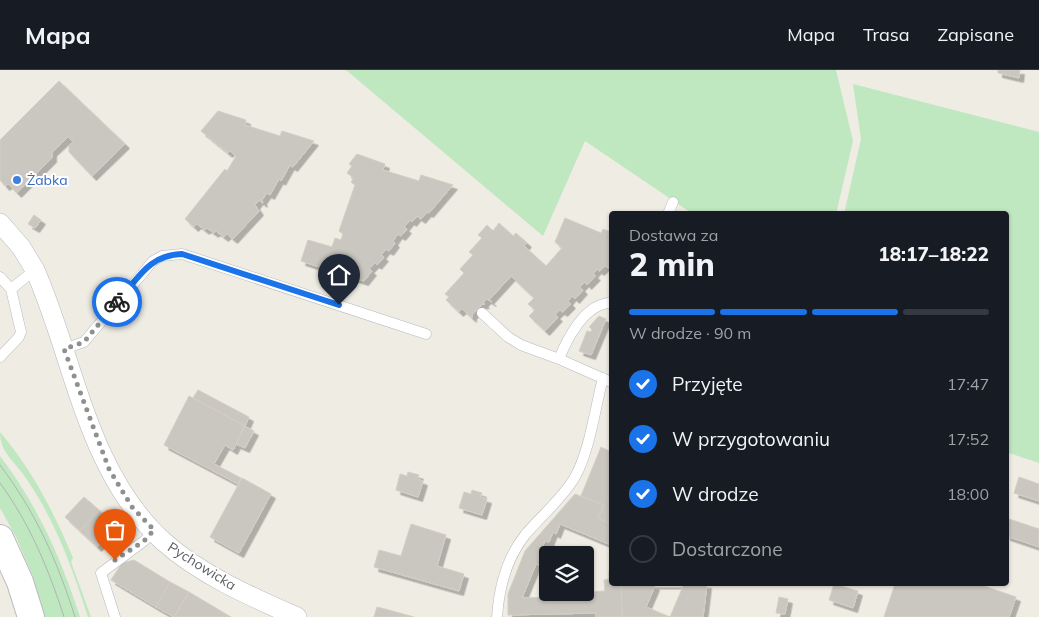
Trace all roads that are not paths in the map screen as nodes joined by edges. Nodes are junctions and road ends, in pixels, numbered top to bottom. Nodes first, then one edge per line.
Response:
1 (673, 202) dead end
2 (669, 211) edge
3 (0, 223) edge
4 (34, 270) junction
5 (0, 277) edge
6 (11, 289) junction
7 (609, 304) edge
8 (482, 313) dead end
9 (426, 334) dead end
10 (64, 349) junction
11 (0, 357) edge
12 (559, 359) junction
13 (607, 380) edge
14 (154, 530) junction
15 (0, 538) edge
16 (32, 617) edge
17 (115, 617) edge
18 (297, 617) edge
19 (497, 617) edge

1 - 2 lane
3 - 4 street, Pychowicka
4 - 6 lane
4 - 10 street, Pychowicka
5 - 6 lane
6 - 11 lane
7 - 12 lane
8 - 12 lane
9 - 10 lane
10 - 14 street, Pychowicka
12 - 13 lane
13 - 19 lane
14 - 17 lane
14 - 18 street, Pychowicka
15 - 16 main road

